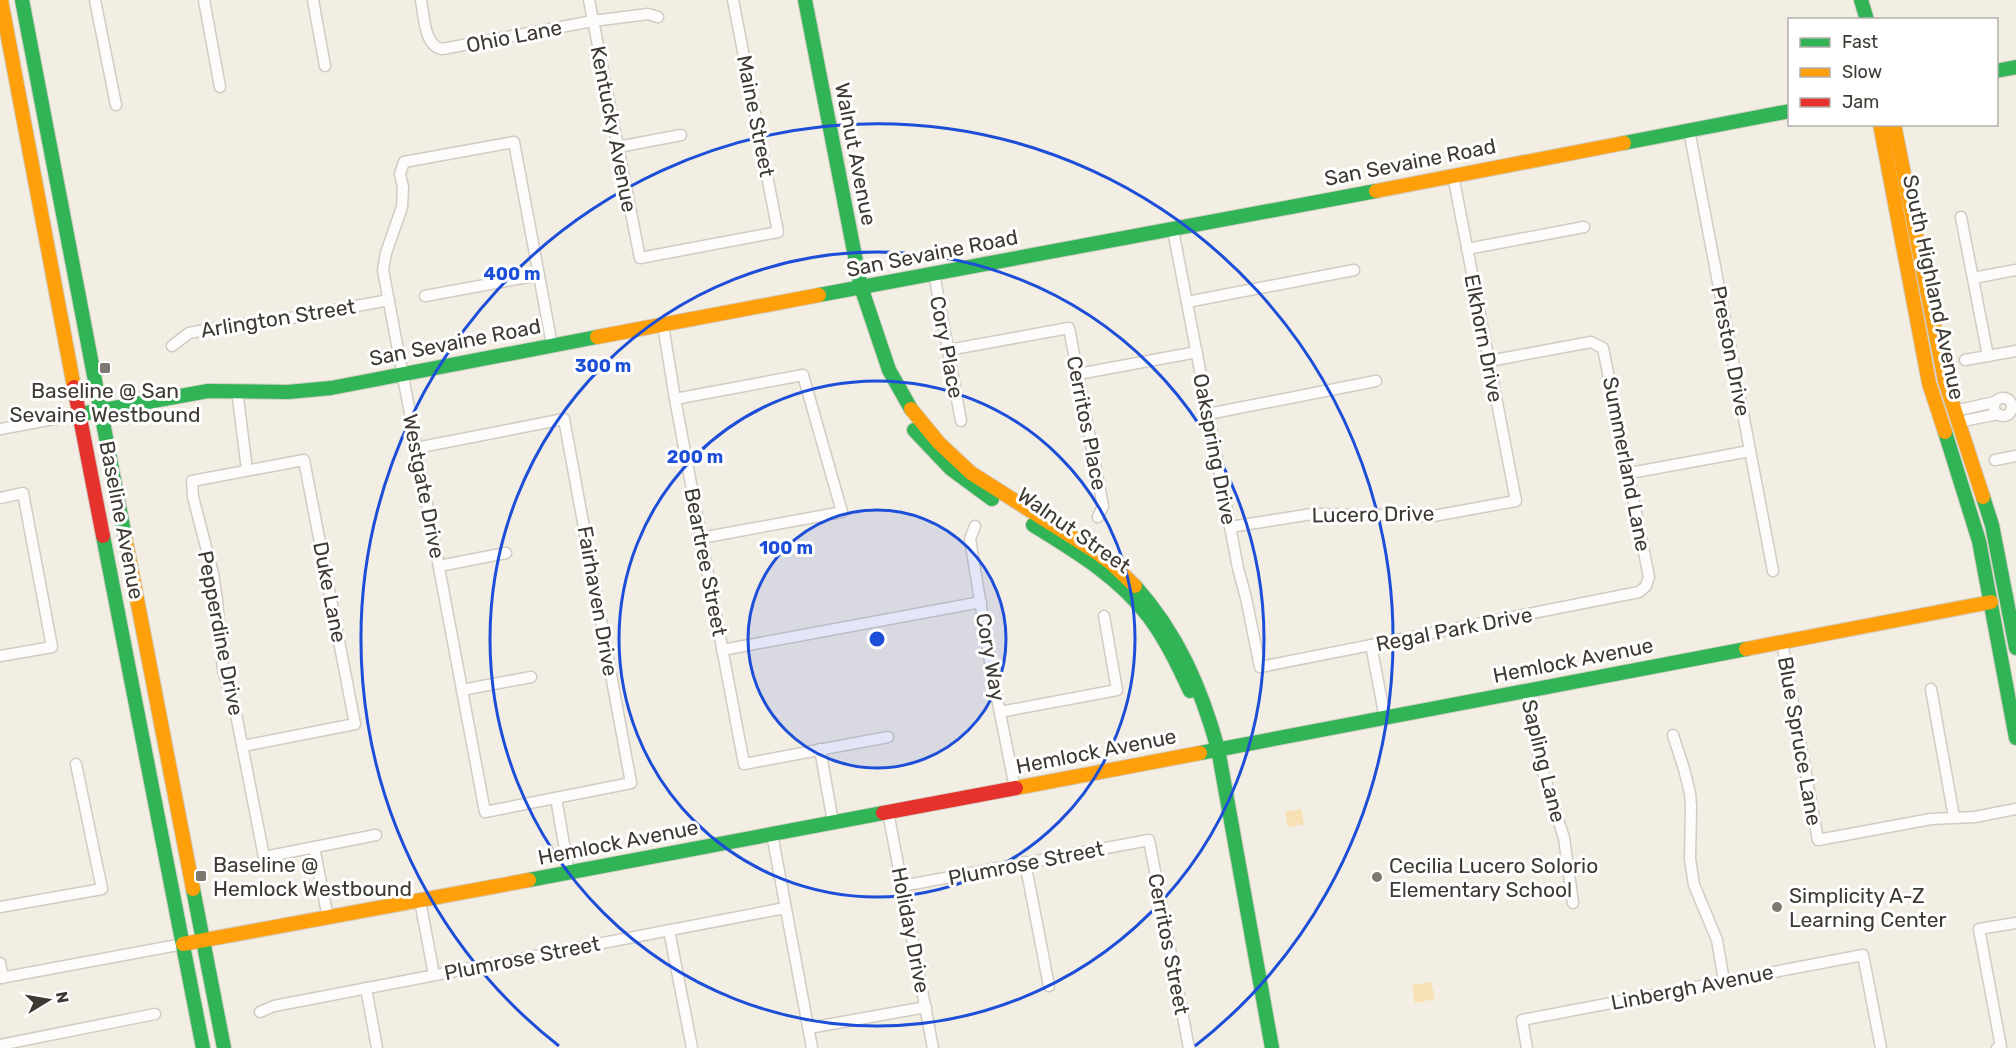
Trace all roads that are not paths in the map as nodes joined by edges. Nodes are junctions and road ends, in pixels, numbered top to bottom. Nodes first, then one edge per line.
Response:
1 (1, 0) edge
2 (22, 0) edge
3 (95, 0) edge
4 (204, 0) edge
5 (313, 0) edge
6 (422, 0) edge
7 (589, 0) edge
8 (733, 0) edge
9 (805, 0) edge
10 (1861, 0) edge
11 (658, 17) dead end
12 (1866, 18) edge
13 (593, 21) junction
14 (325, 66) dead end
15 (2016, 68) edge
16 (1998, 71) edge
17 (220, 87) dead end
18 (116, 105) dead end
19 (1788, 111) edge
20 (1880, 126) edge
21 (1894, 126) edge
22 (1689, 130) junction
23 (681, 135) dead end
24 (618, 147) junction
25 (1453, 175) junction
26 (1961, 217) dead end
27 (1584, 227) dead end
28 (1173, 230) junction
29 (1467, 249) junction
30 (640, 258) joint
31 (1354, 270) dead end
32 (2016, 270) edge
33 (933, 273) junction
34 (538, 275) junction
35 (1973, 278) junction
36 (861, 287) junction
37 (425, 296) dead end
38 (389, 300) junction
39 (1187, 302) junction
40 (663, 325) junction
41 (552, 345) junction
42 (172, 346) dead end
43 (948, 350) junction
44 (2016, 351) edge
45 (1197, 352) junction
46 (1988, 356) junction
47 (1965, 360) dead end
48 (1489, 361) junction
49 (403, 374) junction
50 (1078, 374) junction
51 (1376, 381) dead end
52 (237, 390) junction
53 (2012, 398) edge
54 (675, 399) junction
55 (1995, 402) junction
56 (101, 410) junction
57 (2014, 411) edge
58 (81, 414) junction
59 (1209, 414) junction
60 (1998, 414) junction
61 (1956, 417) junction
62 (961, 421) dead end
63 (0, 429) edge
64 (416, 448) junction
65 (1750, 451) junction
66 (2016, 456) edge
67 (1995, 460) dead end
68 (246, 470) junction
69 (1630, 473) junction
70 (0, 498) edge
71 (1516, 501) joint
72 (1098, 517) dead end
73 (975, 526) dead end
74 (1230, 527) junction
75 (701, 538) junction
76 (506, 553) dead end
77 (439, 566) junction
78 (1773, 572) dead end
79 (1646, 586) joint
80 (2012, 597) edge
81 (981, 602) junction
82 (1991, 602) junction
83 (1104, 616) dead end
84 (1782, 642) junction
85 (1371, 645) junction
86 (2016, 648) edge
87 (722, 650) junction
88 (0, 657) edge
89 (1260, 667) joint
90 (531, 677) dead end
91 (1931, 689) dead end
92 (462, 690) junction
93 (1526, 690) junction
94 (1000, 712) junction
95 (1385, 718) junction
96 (1673, 735) dead end
97 (888, 737) dead end
98 (2016, 738) edge
99 (243, 746) junction
100 (820, 749) junction
101 (1213, 750) junction
102 (76, 764) dead end
103 (1015, 788) junction
104 (556, 798) junction
105 (2016, 809) edge
106 (888, 812) junction
107 (1954, 817) junction
108 (833, 822) junction
109 (772, 834) junction
110 (376, 835) dead end
111 (1149, 840) joint
112 (314, 847) junction
113 (1025, 862) junction
114 (569, 873) junction
115 (902, 886) junction
116 (420, 901) junction
117 (1573, 903) dead end
118 (0, 907) edge
119 (785, 908) junction
120 (328, 918) junction
121 (2016, 922) edge
122 (669, 930) junction
123 (203, 940) junction
124 (183, 944) junction
125 (0, 963) edge
126 (434, 975) junction
127 (2, 978) edge
128 (1724, 981) junction
129 (1049, 986) dead end
130 (366, 988) junction
131 (926, 1007) junction
132 (260, 1012) dead end
133 (155, 1014) dead end
134 (808, 1028) junction
135 (0, 1045) edge
136 (203, 1048) edge
137 (224, 1048) edge
138 (377, 1048) edge
139 (692, 1048) edge
140 (812, 1048) edge
141 (933, 1048) edge
142 (1189, 1048) edge
143 (1264, 1048) edge
144 (1272, 1048) edge
145 (1527, 1048) edge
146 (1881, 1048) edge
147 (1999, 1048) edge

1 - 58 street, Baseline Avenue
2 - 56 street, Baseline Avenue
3 - 18 street
4 - 17 street
5 - 14 street
6 - 13 street, Ohio Lane
7 - 13 street, Kentucky Avenue
8 - 30 street, Maine Street
9 - 36 street, Walnut Avenue
10 - 12 street
11 - 13 street, Ohio Lane
13 - 24 street, Kentucky Avenue
15 - 16 street
19 - 22 street, San Sevaine Road
20 - 82 street, South Highland Avenue
21 - 61 street, South Highland Avenue
22 - 25 street, San Sevaine Road
22 - 65 street, Preston Drive
23 - 24 street
24 - 30 street, Kentucky Avenue
25 - 28 street, San Sevaine Road
25 - 29 street, Elkhorn Drive
26 - 35 street
27 - 29 street
28 - 33 street, San Sevaine Road
28 - 39 street, Oakspring Drive
29 - 48 street, Elkhorn Drive
31 - 39 street
32 - 35 street
33 - 36 street, San Sevaine Road
33 - 43 street, Cory Place
34 - 37 street
34 - 38 street, Westgate Drive
34 - 41 street
35 - 46 street
36 - 40 street, San Sevaine Road
36 - 101 street, Walnut Avenue
38 - 42 street, Arlington Street
38 - 49 street, Westgate Drive
39 - 45 street, Oakspring Drive
40 - 41 street, San Sevaine Road
40 - 54 street, Beartree Street
41 - 49 street, San Sevaine Road
43 - 50 street, Cerritos Place
43 - 62 street, Cory Place
44 - 46 street
45 - 50 street
45 - 59 street, Oakspring Drive
46 - 47 street
48 - 69 street, Summerland Lane
48 - 71 street, Elkhorn Drive
49 - 52 street, San Sevaine Road
49 - 64 street, Westgate Drive
50 - 72 street, Cerritos Place
51 - 59 street
52 - 56 street, San Sevaine Road
52 - 68 street
53 - 55 street
53 - 57 street
54 - 75 street, Beartree Street
54 - 75 street
55 - 60 street
55 - 61 street
56 - 58 street, San Sevaine Road
56 - 123 street, Baseline Avenue
57 - 60 street
58 - 63 street
58 - 124 street, Baseline Avenue
59 - 74 street, Oakspring Drive
60 - 61 street
61 - 80 street, South Highland Avenue
64 - 77 street, Westgate Drive
64 - 104 street, Fairhaven Drive
65 - 69 street
65 - 78 street, Preston Drive
66 - 67 street
68 - 99 street, Pepperdine Drive
68 - 99 street, Duke Lane
69 - 79 street, Summerland Lane
70 - 88 street
71 - 74 street, Lucero Drive
73 - 81 street, Cory Way
74 - 89 street, Oakspring Drive
75 - 87 street, Beartree Street
76 - 77 street
77 - 92 street, Westgate Drive
79 - 85 street, Regal Park Drive
80 - 82 street, Hemlock Avenue
80 - 86 street, South Highland Avenue
81 - 87 street
81 - 94 street, Cory Way
82 - 84 street, Hemlock Avenue
82 - 98 street, South Highland Avenue
83 - 94 street
84 - 93 street, Hemlock Avenue
84 - 107 street, Blue Spruce Lane
85 - 89 street, Regal Park Drive
85 - 95 street
87 - 100 street, Beartree Street
90 - 92 street
91 - 107 street
92 - 104 street, Westgate Drive
93 - 95 street, Hemlock Avenue
93 - 117 street, Sapling Lane
94 - 103 street, Cory Way
95 - 101 street, Hemlock Avenue
96 - 128 street
97 - 100 street
99 - 112 street, Pepperdine Drive
100 - 108 street
101 - 103 street, Hemlock Avenue
101 - 143 street
101 - 144 street
102 - 118 street
103 - 106 street, Hemlock Avenue
104 - 114 street
105 - 107 street
106 - 108 street, Hemlock Avenue
106 - 115 street, Holiday Drive
108 - 109 street, Hemlock Avenue
109 - 114 street, Hemlock Avenue
109 - 119 street
110 - 112 street
111 - 113 street, Plumrose Street
111 - 142 street, Cerritos Street
112 - 120 street
113 - 115 street, Plumrose Street
113 - 129 street
114 - 116 street, Hemlock Avenue
115 - 131 street, Holiday Drive
116 - 120 street, Hemlock Avenue
116 - 126 street
119 - 122 street, Plumrose Street
119 - 134 street
120 - 123 street, Hemlock Avenue
121 - 147 street
122 - 126 street, Plumrose Street
122 - 139 street
123 - 124 street, Hemlock Avenue
123 - 137 street, Baseline Avenue
124 - 127 street
124 - 136 street, Baseline Avenue
125 - 127 street
126 - 130 street, Plumrose Street
128 - 145 street, Linbergh Avenue
128 - 146 street, Linbergh Avenue
130 - 132 street, Plumrose Street
130 - 138 street
131 - 134 street
131 - 141 street, Holiday Drive
133 - 135 street
134 - 140 street

